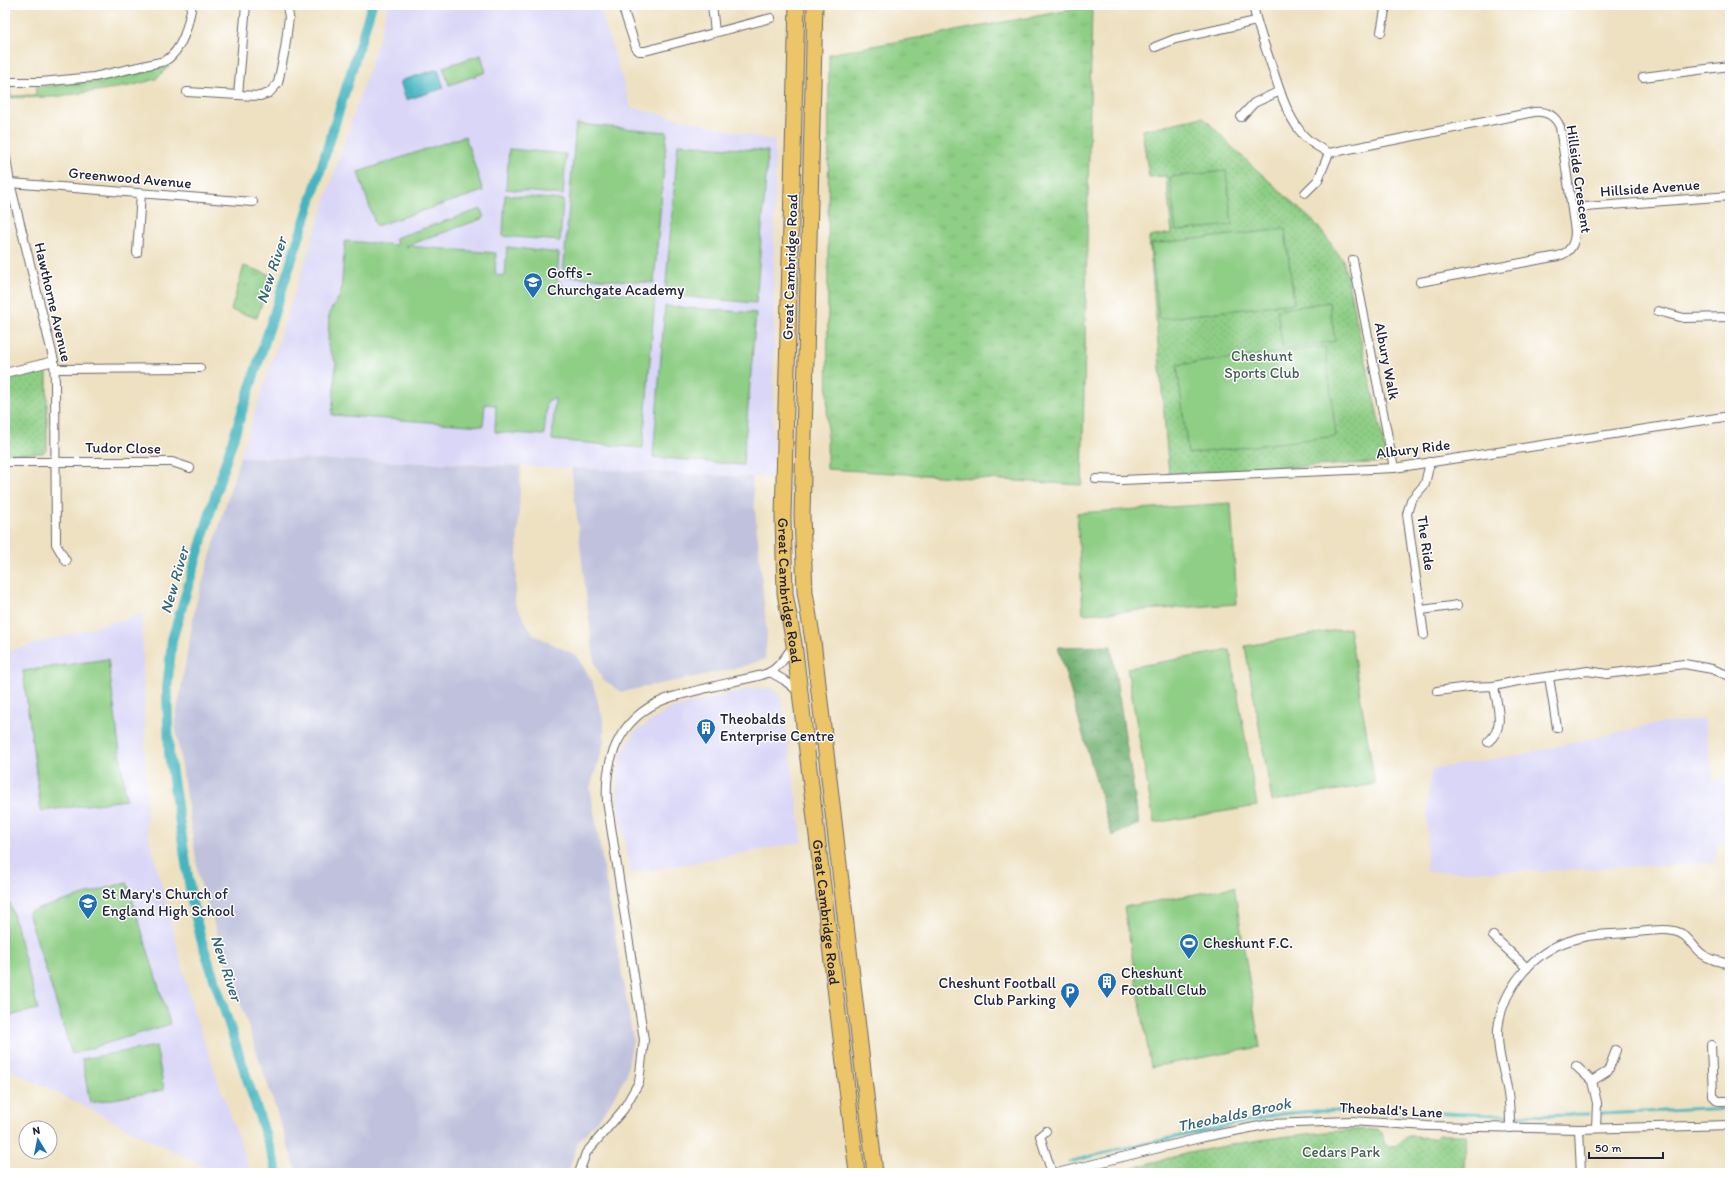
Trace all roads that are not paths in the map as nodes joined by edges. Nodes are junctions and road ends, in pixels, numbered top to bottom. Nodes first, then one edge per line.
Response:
1 (192, 5) edge
2 (246, 5) edge
3 (287, 5) edge
4 (622, 5) edge
5 (712, 5) edge
6 (797, 5) edge
7 (815, 5) edge
8 (1253, 5) edge
9 (1386, 5) edge
10 (771, 18) dead end
11 (1256, 21) junction
12 (715, 32) junction
13 (1381, 32) dead end
14 (1155, 46) dead end
15 (1730, 66) edge
16 (1642, 77) dead end
17 (5, 82) edge
18 (1280, 91) junction
19 (187, 92) dead end
20 (238, 95) junction
21 (1241, 117) dead end
22 (5, 152) edge
23 (1329, 153) junction
24 (8, 183) edge
25 (141, 193) junction
26 (1306, 193) dead end
27 (1730, 196) edge
28 (253, 202) dead end
29 (1572, 208) junction
30 (136, 253) dead end
31 (1353, 260) dead end
32 (1420, 282) dead end
33 (1658, 311) dead end
34 (1730, 317) edge
35 (54, 365) junction
36 (200, 368) dead end
37 (5, 373) edge
38 (1730, 416) edge
39 (55, 461) junction
40 (5, 462) edge
41 (1430, 462) junction
42 (190, 468) dead end
43 (1394, 468) junction
44 (1096, 479) dead end
45 (66, 561) dead end
46 (1458, 605) dead end
47 (1422, 610) junction
48 (1424, 635) dead end
49 (794, 644) junction
50 (770, 672) junction
51 (1730, 676) edge
52 (1549, 677) junction
53 (1494, 686) junction
54 (1437, 691) dead end
55 (800, 692) junction
56 (1557, 728) dead end
57 (1488, 742) dead end
58 (1493, 936) dead end
59 (1730, 964) edge
60 (1527, 968) junction
61 (1711, 1045) dead end
62 (1616, 1050) dead end
63 (1576, 1066) dead end
64 (1592, 1082) junction
65 (1730, 1101) edge
66 (1730, 1125) edge
67 (1510, 1128) junction
68 (1596, 1128) junction
69 (1578, 1129) junction
70 (1046, 1131) dead end
71 (1052, 1170) edge
72 (579, 1173) edge
73 (857, 1173) edge
74 (875, 1173) edge
75 (1581, 1173) edge

1 - 17 street
2 - 20 street
3 - 20 street
4 - 12 street
5 - 12 street
6 - 49 highway, Great Cambridge Road
7 - 74 highway, Great Cambridge Road
8 - 11 street
9 - 13 street
10 - 12 street
11 - 14 street
11 - 18 street
15 - 16 street
18 - 21 street
18 - 23 street
19 - 20 street
22 - 24 street, Hawthorne Avenue
23 - 26 street
23 - 29 street, Hillside Crescent
24 - 25 street, Greenwood Avenue
24 - 35 street, Hawthorne Avenue
25 - 28 street, Greenwood Avenue
25 - 30 street
27 - 29 street, Hillside Avenue
29 - 32 street, Hillside Crescent
31 - 43 street, Albury Walk
33 - 34 street
35 - 36 street
35 - 37 street
35 - 39 street, Hawthorne Avenue
38 - 41 street, Albury Ride
39 - 40 street, Tudor Close
39 - 42 street, Tudor Close
39 - 45 street, Hawthorne Avenue
41 - 43 street, Albury Ride
41 - 47 street, The Ride
43 - 44 street, Albury Ride
46 - 47 street
47 - 48 street, The Ride
49 - 50 street
49 - 55 highway, Great Cambridge Road
50 - 55 street
50 - 72 street
51 - 52 street
52 - 53 street
52 - 56 street
53 - 54 street
53 - 57 street
55 - 73 highway, Great Cambridge Road
58 - 60 street
59 - 60 street
60 - 67 street
61 - 65 street
62 - 64 street
63 - 64 street
64 - 68 street
66 - 68 street, Theobald's Lane
67 - 69 street, Theobald's Lane
67 - 71 street, Theobald's Lane
68 - 69 street, Theobald's Lane
69 - 75 street
70 - 71 street

